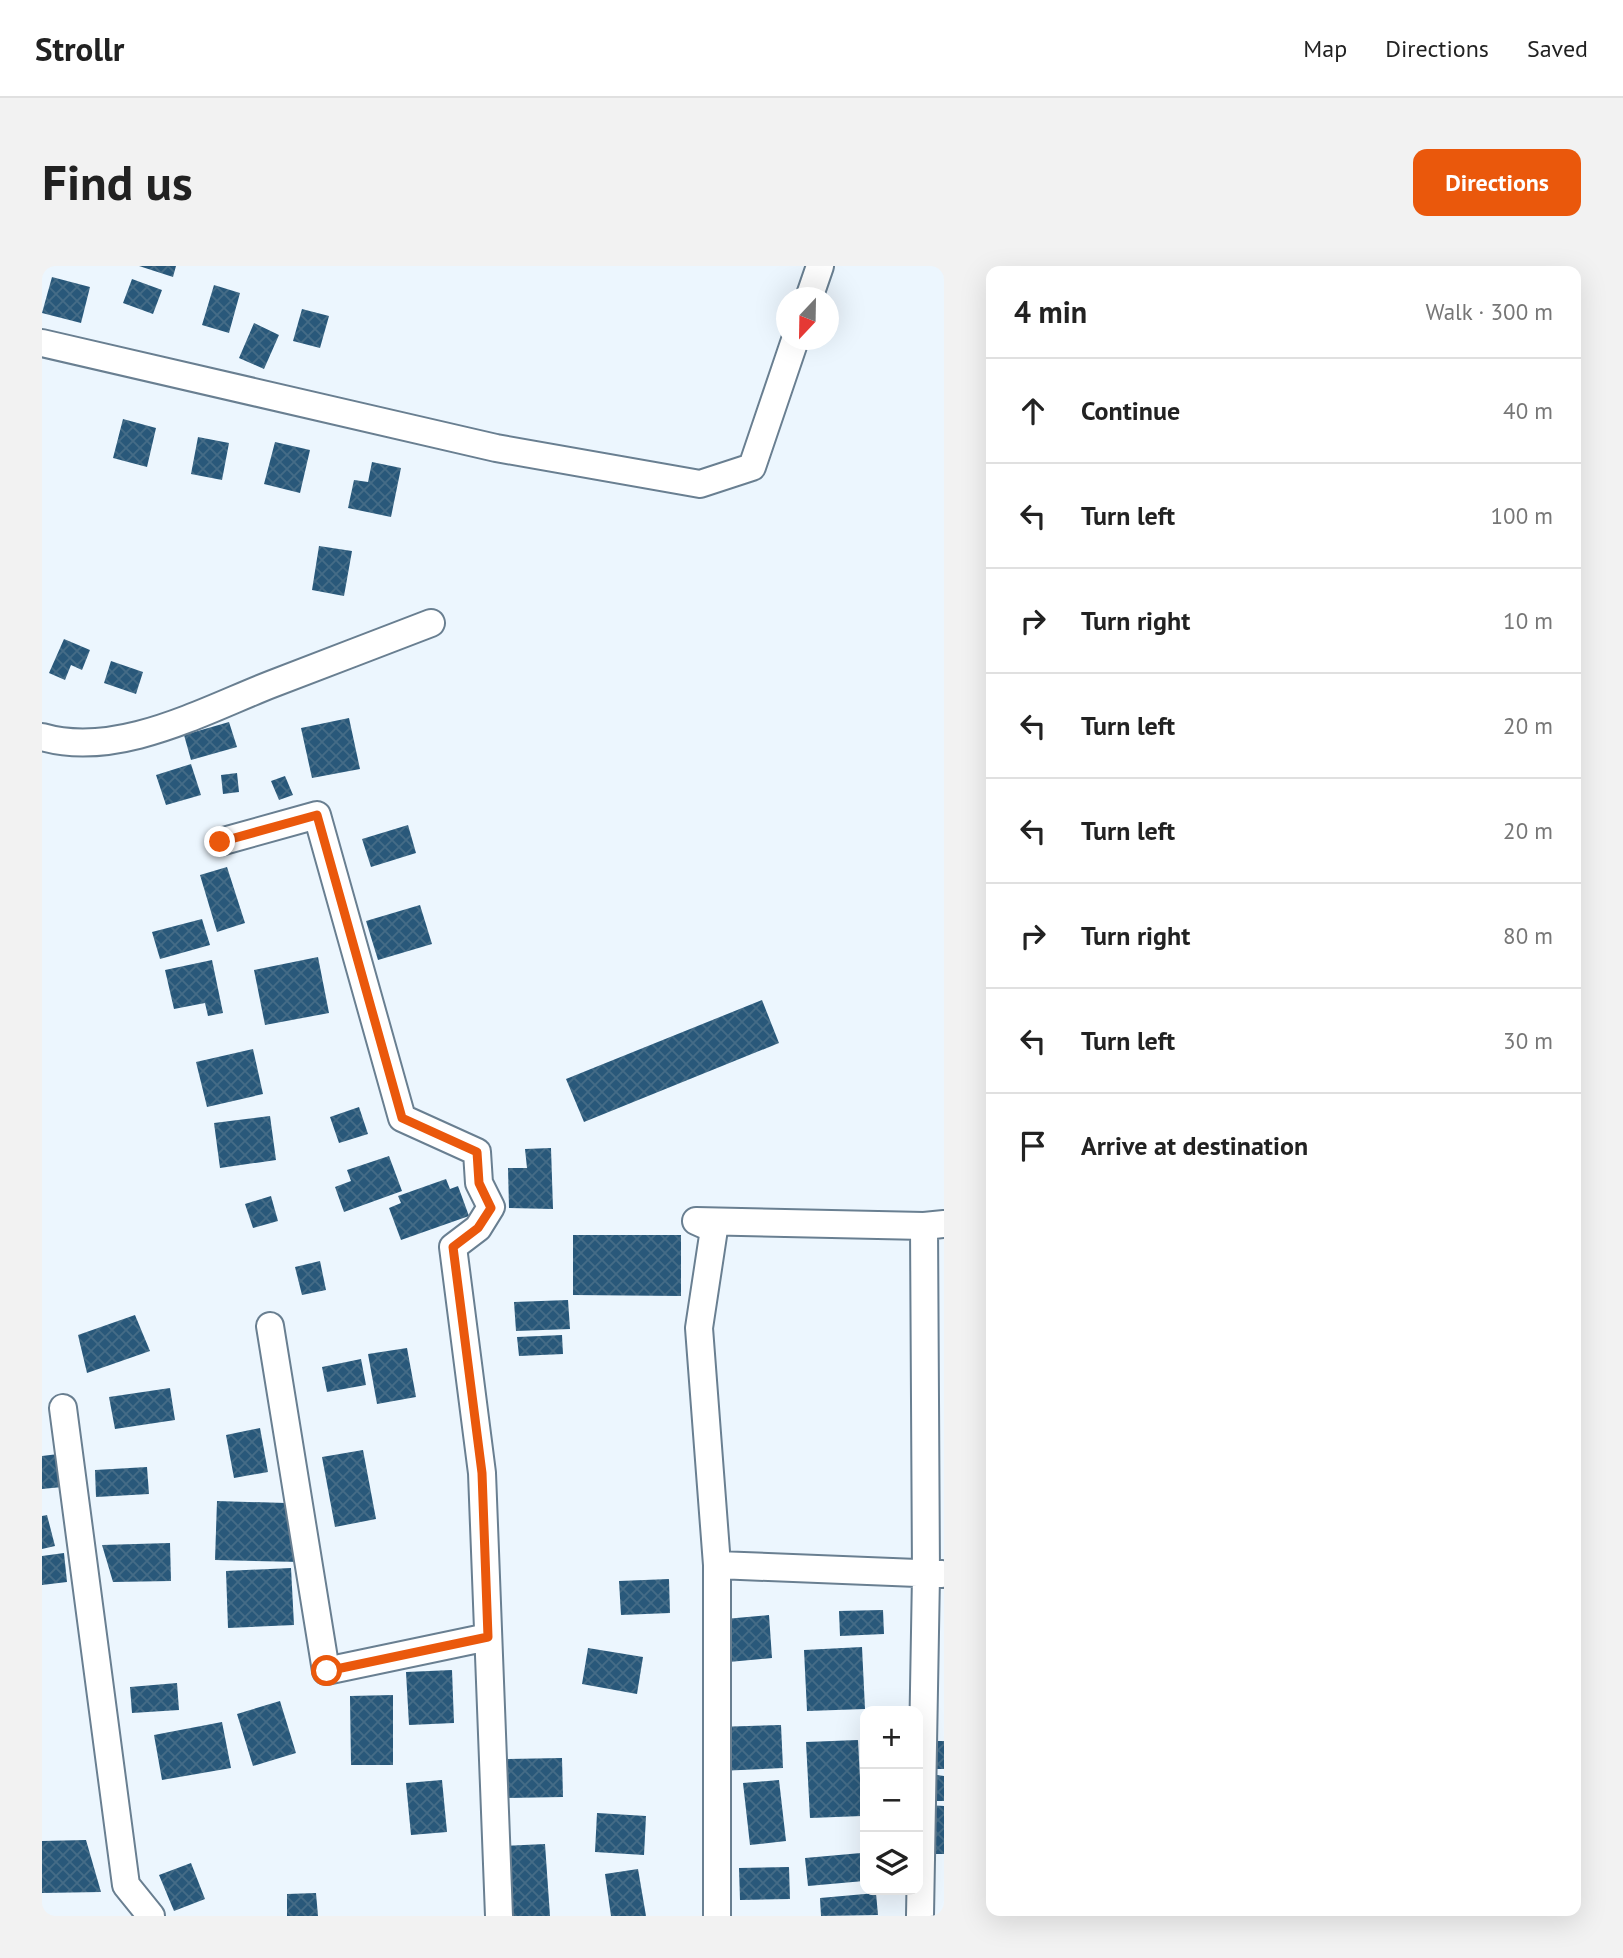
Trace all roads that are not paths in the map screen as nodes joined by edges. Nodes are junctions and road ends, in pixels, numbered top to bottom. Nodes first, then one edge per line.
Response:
1 (820, 266) edge
2 (813, 287) edge
3 (42, 343) edge
4 (792, 350) edge
5 (431, 623) dead end
6 (42, 737) edge
7 (220, 842) dead end
8 (934, 1225) edge
9 (270, 1326) dead end
10 (63, 1408) dead end
11 (717, 1565) junction
12 (935, 1574) edge
13 (488, 1637) junction
14 (151, 1916) edge
15 (499, 1916) edge
16 (717, 1916) edge
17 (920, 1916) edge

1 - 2 street
3 - 4 street
5 - 6 street
7 - 13 street
8 - 11 street
8 - 12 street
9 - 13 street
10 - 14 street
11 - 12 street
11 - 16 street
12 - 17 street
13 - 15 street

